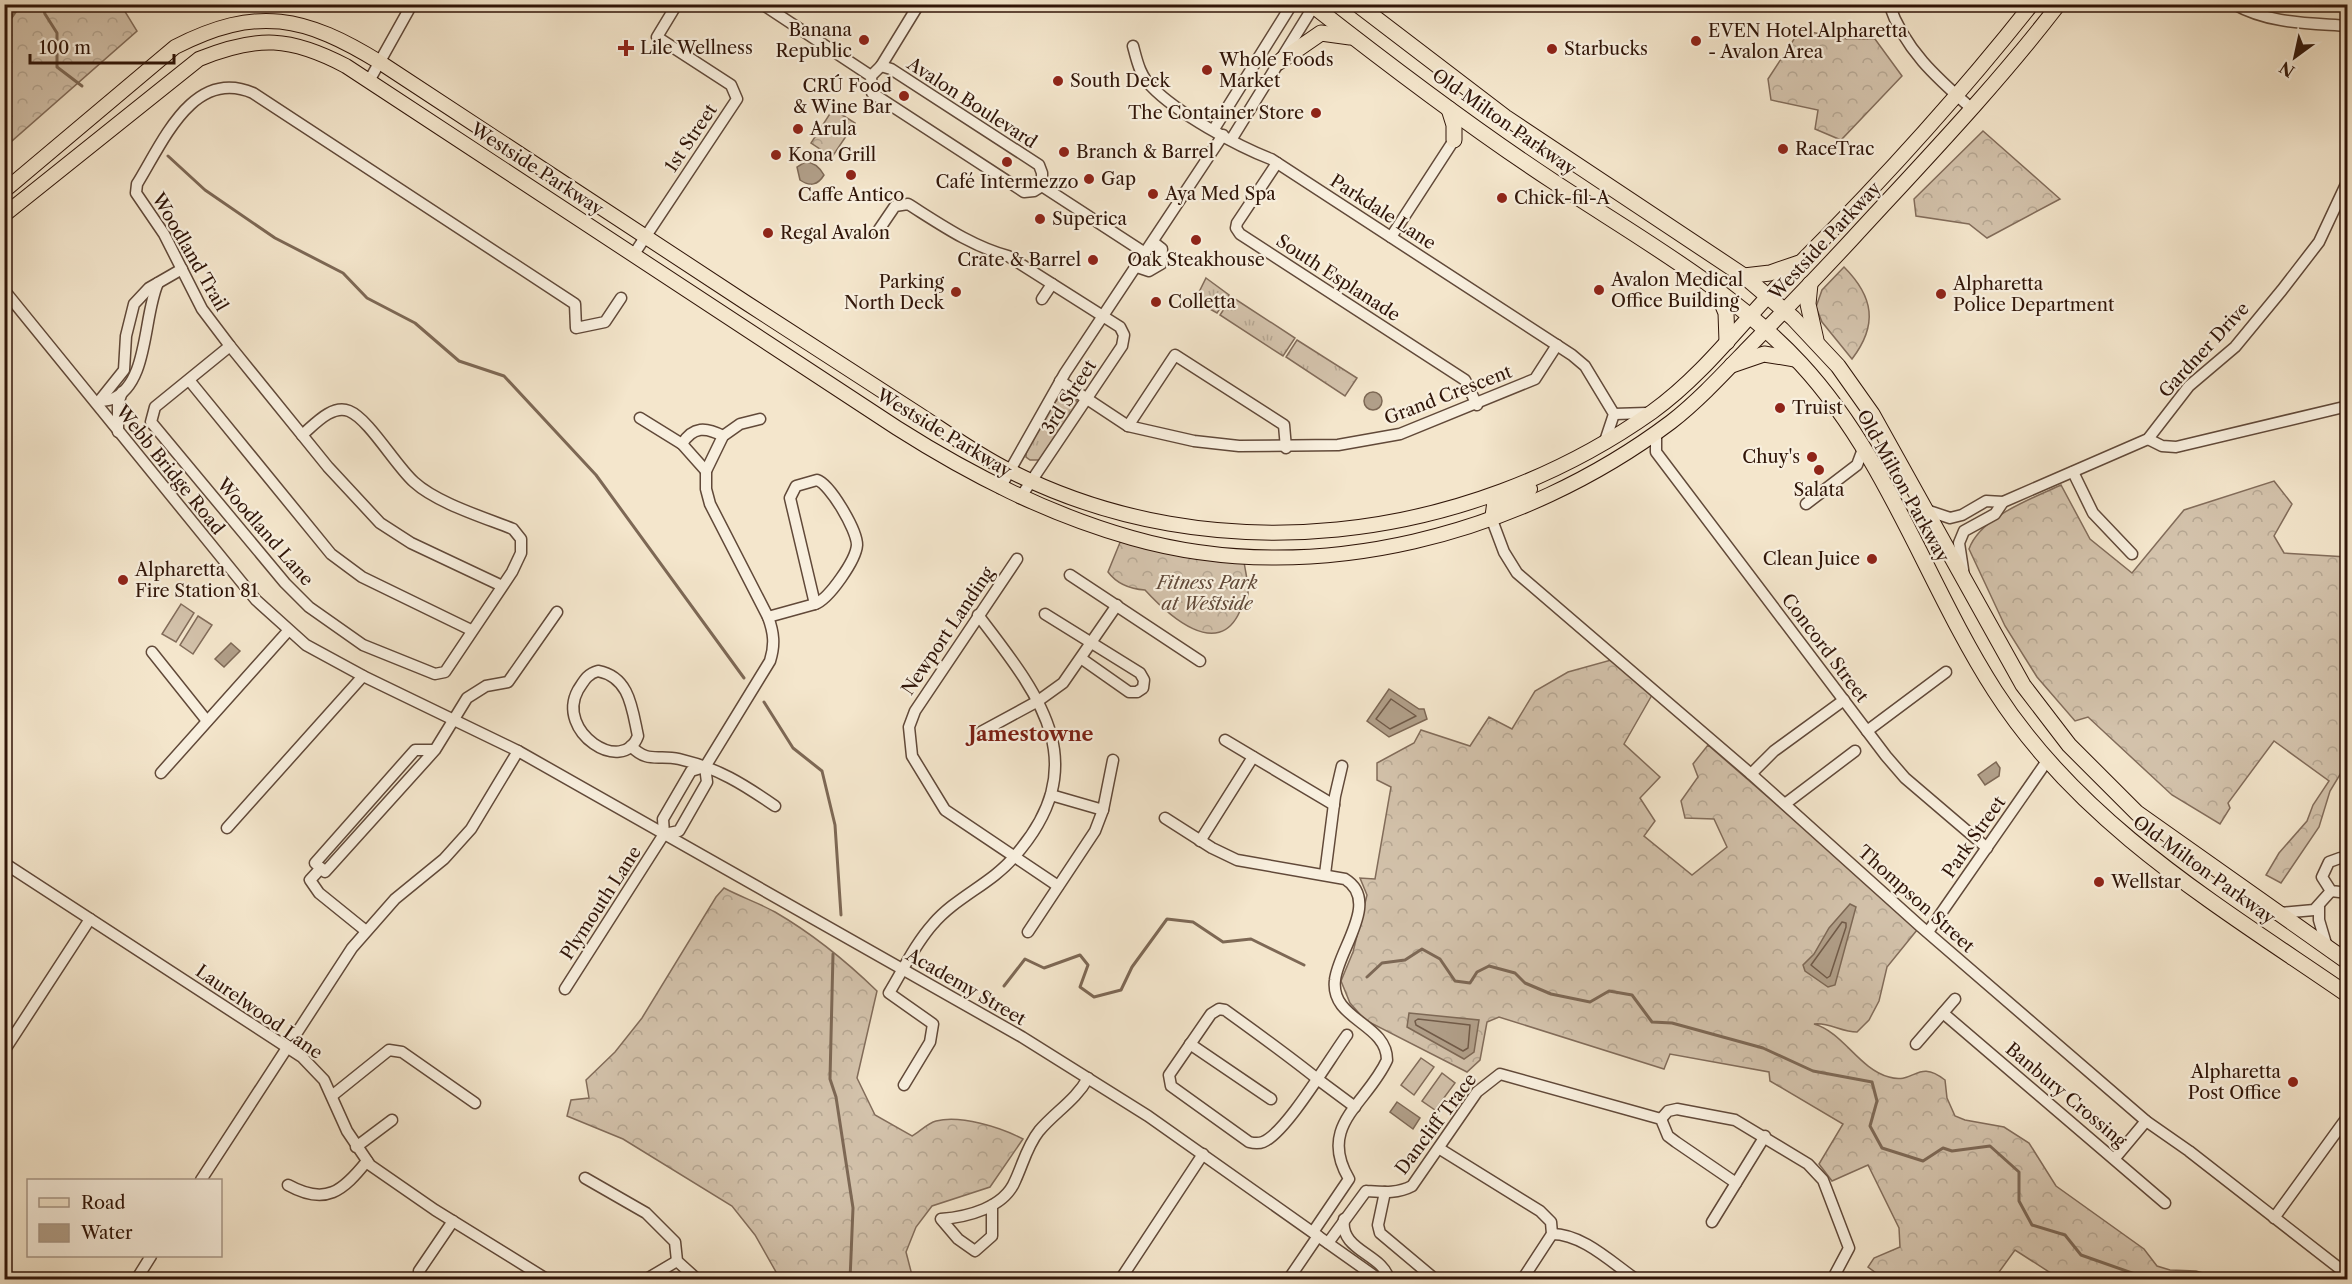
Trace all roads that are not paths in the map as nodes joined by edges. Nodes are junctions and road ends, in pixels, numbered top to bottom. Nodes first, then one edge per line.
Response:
1 (412, 4) edge
2 (677, 4) edge
3 (762, 4) edge
4 (919, 4) edge
5 (1292, 4) edge
6 (1357, 4) edge
7 (1889, 4) edge
8 (2032, 4) edge
9 (2059, 4) edge
10 (2234, 4) edge
11 (1313, 5) edge
12 (2348, 26) edge
13 (1356, 38) junction
14 (1133, 46) dead end
15 (1279, 62) junction
16 (381, 63) junction
17 (881, 66) junction
18 (871, 76) junction
19 (369, 81) junction
20 (1956, 94) junction
21 (1971, 108) junction
22 (1449, 109) junction
23 (1223, 135) junction
24 (1484, 135) junction
25 (1454, 140) junction
26 (1277, 163) junction
27 (2348, 180) edge
28 (1042, 186) junction
29 (4, 190) edge
30 (4, 215) edge
31 (878, 231) dead end
32 (646, 236) junction
33 (1391, 237) junction
34 (1153, 242) junction
35 (1145, 253) junction
36 (634, 254) junction
37 (1799, 263) junction
38 (1137, 267) junction
39 (182, 269) junction
40 (1744, 276) junction
41 (158, 283) junction
42 (1052, 284) junction
43 (1810, 284) junction
44 (1715, 288) junction
45 (4, 290) edge
46 (1770, 297) junction
47 (621, 298) dead end
48 (1042, 299) dead end
49 (1785, 310) junction
50 (1103, 315) junction
51 (1752, 316) junction
52 (128, 329) junction
53 (1767, 329) junction
54 (144, 331) junction
55 (1727, 342) junction
56 (1817, 342) junction
57 (1557, 345) junction
58 (230, 346) junction
59 (1797, 360) junction
60 (1732, 365) junction
61 (189, 380) junction
62 (1060, 381) junction
63 (122, 392) junction
64 (1088, 399) junction
65 (98, 402) junction
66 (1477, 405) junction
67 (2348, 406) edge
68 (1650, 413) junction
69 (1614, 414) junction
70 (640, 418) dead end
71 (760, 419) dead end
72 (1128, 426) junction
73 (118, 433) junction
74 (1656, 433) junction
75 (303, 435) junction
76 (723, 436) junction
77 (2148, 439) junction
78 (1605, 441) junction
79 (682, 444) junction
80 (1636, 446) junction
81 (1286, 447) junction
82 (1863, 449) junction
83 (1656, 452) junction
84 (1569, 460) junction
85 (1857, 465) junction
86 (1008, 470) junction
87 (706, 471) junction
88 (1875, 471) junction
89 (2073, 472) junction
90 (1031, 480) junction
91 (1000, 488) junction
92 (1020, 498) junction
93 (2003, 502) junction
94 (1806, 504) dead end
95 (1926, 510) junction
96 (1492, 520) junction
97 (2132, 555) dead end
98 (1017, 559) dead end
99 (1070, 575) dead end
100 (1965, 581) junction
101 (500, 585) junction
102 (816, 604) junction
103 (1116, 605) junction
104 (557, 612) dead end
105 (1046, 614) dead end
106 (978, 615) junction
107 (768, 617) junction
108 (471, 630) junction
109 (288, 631) junction
110 (1092, 643) junction
111 (153, 652) dead end
112 (1082, 659) junction
113 (1200, 661) dead end
114 (1946, 672) dead end
115 (363, 676) junction
116 (1844, 700) junction
117 (1038, 701) junction
118 (454, 718) junction
119 (207, 721) junction
120 (1868, 731) junction
121 (981, 732) dead end
122 (1225, 740) dead end
123 (631, 746) junction
124 (518, 751) junction
125 (1855, 751) dead end
126 (1253, 757) junction
127 (1113, 760) dead end
128 (2047, 761) junction
129 (1342, 766) dead end
130 (705, 767) junction
131 (161, 773) dead end
132 (1751, 774) junction
133 (1051, 795) junction
134 (1785, 804) junction
135 (1334, 805) junction
136 (775, 806) dead end
137 (1103, 810) junction
138 (1165, 818) dead end
139 (227, 828) dead end
140 (664, 834) junction
141 (1200, 841) junction
142 (1987, 848) junction
143 (1014, 857) junction
144 (2347, 858) edge
145 (4, 863) edge
146 (1324, 874) junction
147 (1058, 886) junction
148 (2331, 891) junction
149 (2348, 893) edge
150 (2319, 907) junction
151 (2276, 913) junction
152 (90, 919) junction
153 (366, 931) junction
154 (1028, 932) dead end
155 (1928, 932) junction
156 (2327, 947) junction
157 (2348, 962) edge
158 (903, 970) junction
159 (565, 989) dead end
160 (2348, 995) edge
161 (1955, 999) dead end
162 (1943, 1013) junction
163 (1347, 1035) dead end
164 (1190, 1044) junction
165 (1916, 1044) dead end
166 (288, 1048) junction
167 (4, 1051) edge
168 (1088, 1078) junction
169 (1316, 1078) junction
170 (904, 1085) dead end
171 (333, 1095) junction
172 (1271, 1100) dead end
173 (475, 1103) dead end
174 (1355, 1107) junction
175 (2348, 1116) edge
176 (1661, 1119) junction
177 (392, 1120) dead end
178 (2146, 1122) junction
179 (1764, 1136) junction
180 (356, 1147) junction
181 (1440, 1149) junction
182 (1203, 1154) junction
183 (2115, 1158) junction
184 (367, 1161) junction
185 (585, 1178) dead end
186 (202, 1179) edge
187 (1736, 1182) junction
188 (288, 1185) dead end
189 (1385, 1192) junction
190 (2166, 1203) dead end
191 (993, 1205) junction
192 (2274, 1218) junction
193 (1344, 1219) junction
194 (453, 1221) junction
195 (1712, 1222) dead end
196 (1316, 1234) junction
197 (1552, 1234) junction
198 (1328, 1243) junction
199 (150, 1257) edge
200 (677, 1262) junction
201 (419, 1271) dead end
202 (2348, 1275) edge
203 (136, 1280) edge
204 (548, 1280) edge
205 (645, 1280) edge
206 (698, 1280) edge
207 (1120, 1280) edge
208 (1288, 1280) edge
209 (1380, 1280) edge
210 (1389, 1280) edge
211 (1436, 1280) edge
212 (1522, 1280) edge
213 (1637, 1280) edge
214 (1832, 1280) edge

1 - 16 street
2 - 32 street, 1st Street
3 - 18 street
4 - 17 street
5 - 23 street, 3rd Street
6 - 40 highway, Old Milton Parkway
7 - 20 street
8 - 20 main road, Westside Parkway
9 - 21 main road, Westside Parkway
10 - 12 street
11 - 13 highway, Old Milton Parkway
11 - 15 street, 3rd Street
13 - 15 highway
13 - 22 highway, Old Milton Parkway
14 - 23 street, Parkdale Lane
15 - 23 street, 3rd Street
16 - 19 street
16 - 29 main road, Westside Parkway
16 - 32 main road, Westside Parkway
17 - 18 street, Avalon Boulevard
17 - 28 street, Avalon Boulevard
18 - 28 street
19 - 30 main road, Westside Parkway
19 - 36 main road, Westside Parkway
20 - 21 street
20 - 37 main road, Westside Parkway
21 - 43 main road, Westside Parkway
22 - 24 highway, Old Milton Parkway
22 - 25 highway
23 - 26 street, Parkdale Lane
23 - 34 street, 3rd Street
24 - 25 highway
24 - 44 highway, Old Milton Parkway
25 - 33 street
26 - 33 street, Parkdale Lane
26 - 66 street, South Esplanade
27 - 77 street, Gardner Drive
28 - 35 street
31 - 42 street
32 - 36 street, 1st Street
32 - 86 main road, Westside Parkway
33 - 57 street, Parkdale Lane
34 - 35 street, 3rd Street
34 - 38 street
35 - 38 street, 3rd Street
36 - 91 main road, Westside Parkway
37 - 40 highway
37 - 46 main road, Westside Parkway
38 - 50 street, 3rd Street
39 - 41 street
39 - 47 street, Woodland Trail
39 - 58 street, Woodland Trail
40 - 46 highway, Old Milton Parkway
41 - 52 street
41 - 54 street
42 - 48 street
42 - 50 street
43 - 49 main road, Westside Parkway
43 - 56 highway
44 - 51 highway, Old Milton Parkway
44 - 55 highway
45 - 65 street, Webb Bridge Road
46 - 49 highway, Old Milton Parkway
46 - 51 main road, Westside Parkway
49 - 53 main road, Westside Parkway
49 - 56 highway, Old Milton Parkway
50 - 62 street, 3rd Street
50 - 64 street, 3rd Street
51 - 53 highway, Old Milton Parkway
51 - 55 main road, Westside Parkway
52 - 54 street
52 - 65 street
53 - 59 highway, Old Milton Parkway
53 - 60 main road, Westside Parkway
54 - 63 street
55 - 68 main road, Westside Parkway
56 - 95 highway, Old Milton Parkway
57 - 66 street, Grand Crescent
57 - 69 street, Parkdale Lane
58 - 61 street, Woodland Lane
58 - 75 street, Woodland Trail
59 - 60 highway
59 - 82 highway, Old Milton Parkway
60 - 74 main road, Westside Parkway
61 - 108 street, Woodland Lane
61 - 108 street, Woodland Lane
62 - 64 street, Grand Crescent
62 - 86 street, 3rd Street
63 - 65 street
63 - 73 street
64 - 72 street, Grand Crescent
64 - 90 street, 3rd Street
65 - 73 street, Webb Bridge Road
66 - 81 street, Grand Crescent
67 - 77 street
68 - 69 street
68 - 78 main road, Westside Parkway
69 - 78 street
70 - 79 street
71 - 76 street
72 - 81 street, Grand Crescent
72 - 81 street
73 - 109 street, Webb Bridge Road
74 - 80 main road, Westside Parkway
74 - 83 street
75 - 101 street, Woodland Trail
75 - 101 street, Woodland Lane
76 - 79 street
76 - 87 street
77 - 89 street, Gardner Drive
78 - 84 main road, Westside Parkway
79 - 87 street
80 - 83 street
80 - 96 main road, Westside Parkway
82 - 85 street
82 - 88 highway, Old Milton Parkway
83 - 116 street, Concord Street
84 - 90 main road, Westside Parkway
84 - 96 main road
85 - 88 street
85 - 94 street
86 - 90 main road, Westside Parkway
86 - 91 street, 3rd Street
87 - 107 street
88 - 128 highway, Old Milton Parkway
89 - 93 street, Gardner Drive
89 - 97 street
90 - 92 street, 3rd Street
91 - 92 main road, Westside Parkway
92 - 96 main road, Westside Parkway
93 - 95 street, Gardner Drive
93 - 100 street, Gardner Drive
95 - 100 highway, Old Milton Parkway
96 - 132 street, Thompson Street
98 - 106 street, Newport Landing
99 - 103 street
100 - 151 highway, Old Milton Parkway
101 - 108 street, Woodland Lane
102 - 102 street
102 - 107 street
103 - 110 street
103 - 113 street
104 - 118 street
105 - 110 street
106 - 117 street
106 - 143 street, Newport Landing
107 - 130 street
109 - 115 street, Webb Bridge Road
109 - 119 street
110 - 112 street
110 - 112 street
111 - 119 street
112 - 117 street
114 - 120 street
115 - 118 street, Webb Bridge Road
115 - 139 street
116 - 120 street, Concord Street
116 - 132 street
117 - 121 street
117 - 133 street
118 - 124 street, Webb Bridge Road
118 - 153 street
119 - 131 street
120 - 142 street, Concord Street
122 - 126 street
123 - 123 street
123 - 130 street
124 - 140 street, Academy Street
124 - 153 street
125 - 134 street
126 - 135 street
126 - 141 street
127 - 137 street
128 - 142 street, Park Street
128 - 160 highway, Old Milton Parkway
129 - 135 street
130 - 136 street
130 - 140 street
130 - 140 street
132 - 134 street, Thompson Street
133 - 137 street
133 - 143 street
134 - 155 street, Thompson Street
135 - 146 street
137 - 147 street
138 - 141 street
140 - 158 street, Academy Street
140 - 159 street, Plymouth Lane
141 - 146 street
142 - 155 street, Park Street
143 - 147 street, Newport Landing
143 - 158 street
144 - 148 street
145 - 152 street, Laurelwood Lane
146 - 174 street
147 - 154 street
148 - 149 street
148 - 150 street
150 - 151 street
150 - 156 street
151 - 156 highway, Old Milton Parkway
152 - 166 street, Laurelwood Lane
152 - 167 street
153 - 166 street
155 - 178 street, Thompson Street
156 - 157 highway, Old Milton Parkway
158 - 168 street, Academy Street
158 - 170 street
161 - 162 street
162 - 165 street
162 - 183 street, Banbury Crossing
163 - 169 street
164 - 169 street
164 - 169 street
164 - 172 street
166 - 171 street, Laurelwood Lane
166 - 186 street
168 - 182 street, Academy Street
168 - 191 street
169 - 174 street
171 - 173 street
171 - 180 street, Laurelwood Lane
174 - 196 street
175 - 192 street
176 - 179 street
176 - 181 street, Dancliff Trace
176 - 187 street
177 - 180 street
178 - 183 street
178 - 192 street, Thompson Street
179 - 187 street
179 - 214 street
180 - 184 street, Laurelwood Lane
181 - 189 street, Dancliff Trace
181 - 197 street
182 - 196 street, Academy Street
182 - 207 street
183 - 190 street, Banbury Crossing
184 - 188 street
184 - 194 street, Laurelwood Lane
185 - 200 street
187 - 195 street
189 - 193 street, Dancliff Trace
189 - 211 street
191 - 191 street
192 - 202 street, Thompson Street
193 - 198 street, Dancliff Trace
193 - 210 street
194 - 201 street
194 - 204 street, Laurelwood Lane
196 - 198 street, Academy Street
196 - 208 street
197 - 212 street
197 - 213 street
198 - 209 street, Academy Street
199 - 203 street
200 - 205 street
200 - 206 street

